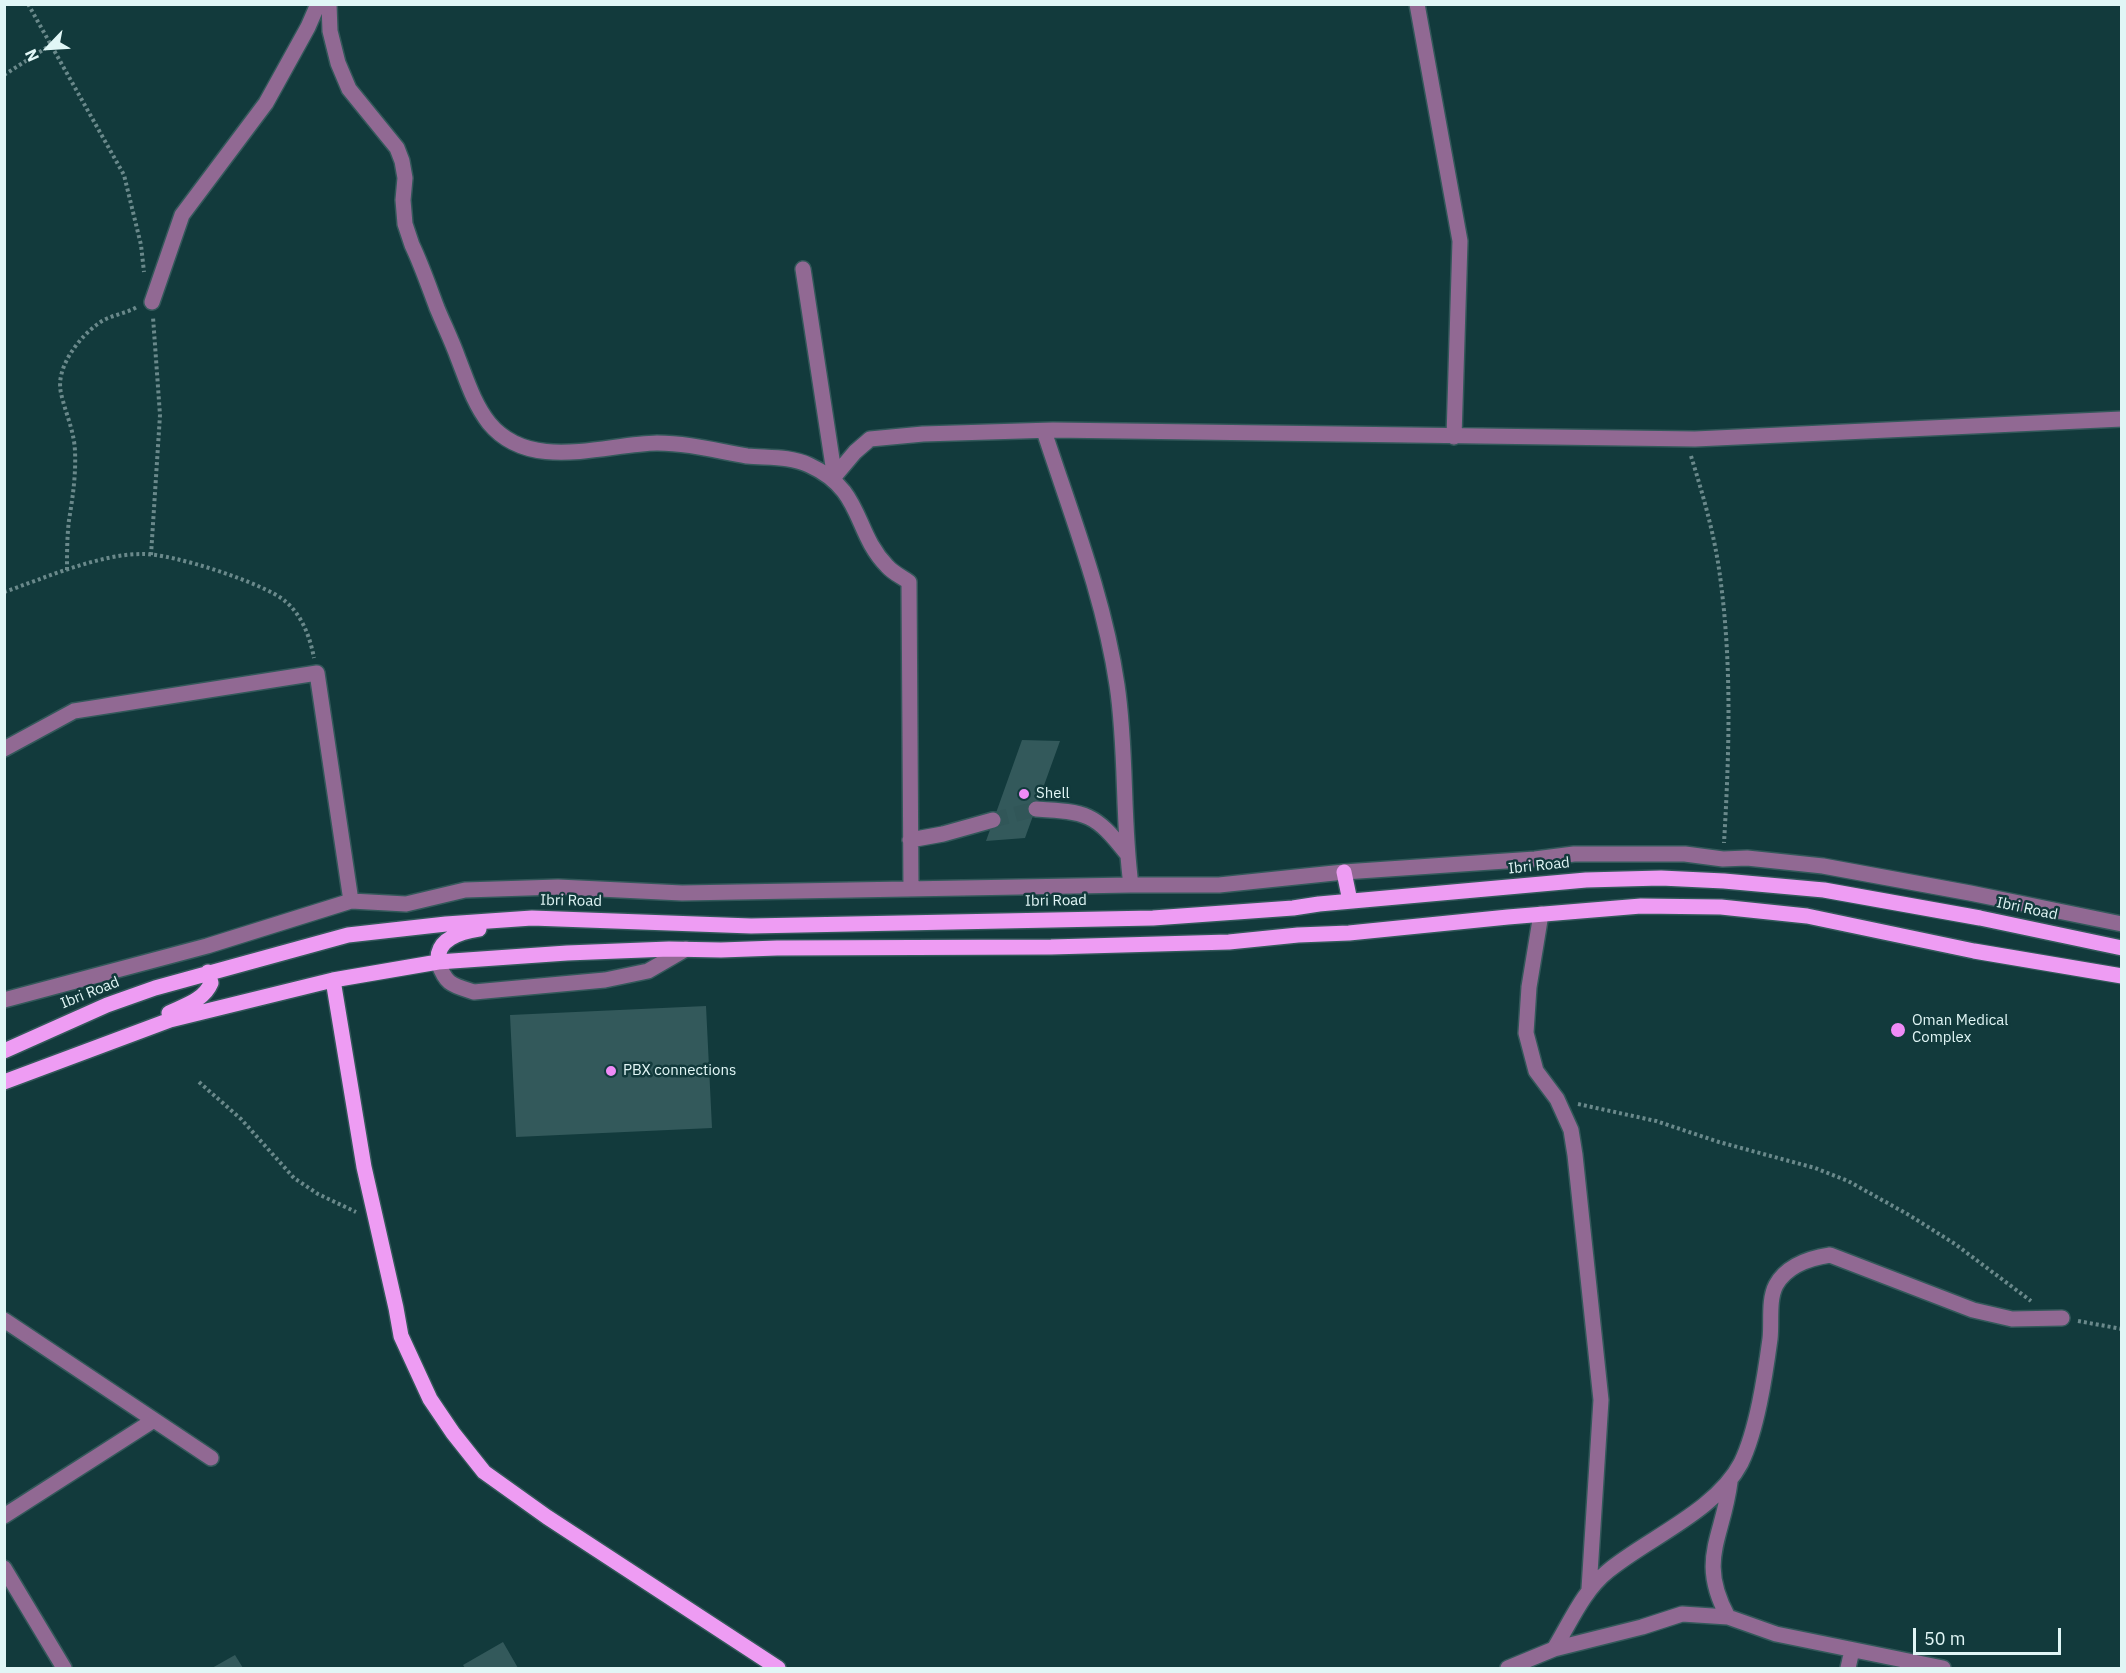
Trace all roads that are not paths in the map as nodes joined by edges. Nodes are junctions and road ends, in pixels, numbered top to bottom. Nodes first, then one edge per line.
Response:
1 (318, 4) edge
2 (329, 4) edge
3 (1417, 4) edge
4 (803, 269) dead end
5 (152, 302) road end
6 (2121, 419) edge
7 (1044, 430) junction
8 (1454, 437) junction
9 (835, 478) junction
10 (4, 748) edge
11 (1036, 809) tunnel mouth
12 (993, 820) tunnel mouth
13 (910, 840) junction
14 (1127, 854) junction
15 (1344, 872) junction
16 (1131, 885) junction
17 (911, 889) junction
18 (1350, 901) junction
19 (351, 902) junction
20 (1541, 914) junction
21 (532, 918) junction
22 (2121, 924) edge
23 (2121, 948) edge
24 (686, 949) junction
25 (438, 962) junction
26 (208, 972) junction
27 (2121, 975) edge
28 (333, 980) junction
29 (4, 1000) edge
30 (96, 1047) junction
31 (4, 1051) edge
32 (4, 1082) edge
33 (2062, 1318) road end
34 (4, 1320) edge
35 (154, 1420) junction
36 (211, 1458) dead end
37 (1730, 1482) junction
38 (4, 1516) edge
39 (4, 1568) edge
40 (1589, 1589) junction
41 (1728, 1617) junction
42 (1554, 1649) junction
43 (1852, 1650) junction
44 (64, 1668) edge
45 (778, 1668) edge
46 (1508, 1668) edge
47 (1848, 1668) edge
48 (1943, 1668) edge

1 - 5 street
2 - 9 street
3 - 8 street
4 - 9 street
6 - 8 street
7 - 8 street
7 - 9 street
7 - 14 street
9 - 13 street
10 - 19 street
11 - 14 street
12 - 13 street
13 - 17 street
14 - 16 street
15 - 16 street
15 - 18 main road
15 - 22 street
16 - 17 street
17 - 19 street
18 - 21 main road, Ibri Road
18 - 23 main road, Ibri Road
19 - 29 street
20 - 24 main road
20 - 27 main road
20 - 40 street
21 - 25 main road
21 - 26 main road, Ibri Road
24 - 25 main road
24 - 25 street
25 - 28 main road
26 - 30 main road
26 - 31 main road, Ibri Road
28 - 30 main road
28 - 45 main road
30 - 32 main road
33 - 37 street
34 - 35 street
35 - 36 street
35 - 38 street
37 - 40 street
37 - 41 street
39 - 44 street
40 - 42 street
41 - 42 street
41 - 43 street
42 - 46 street
43 - 47 street
43 - 48 street

